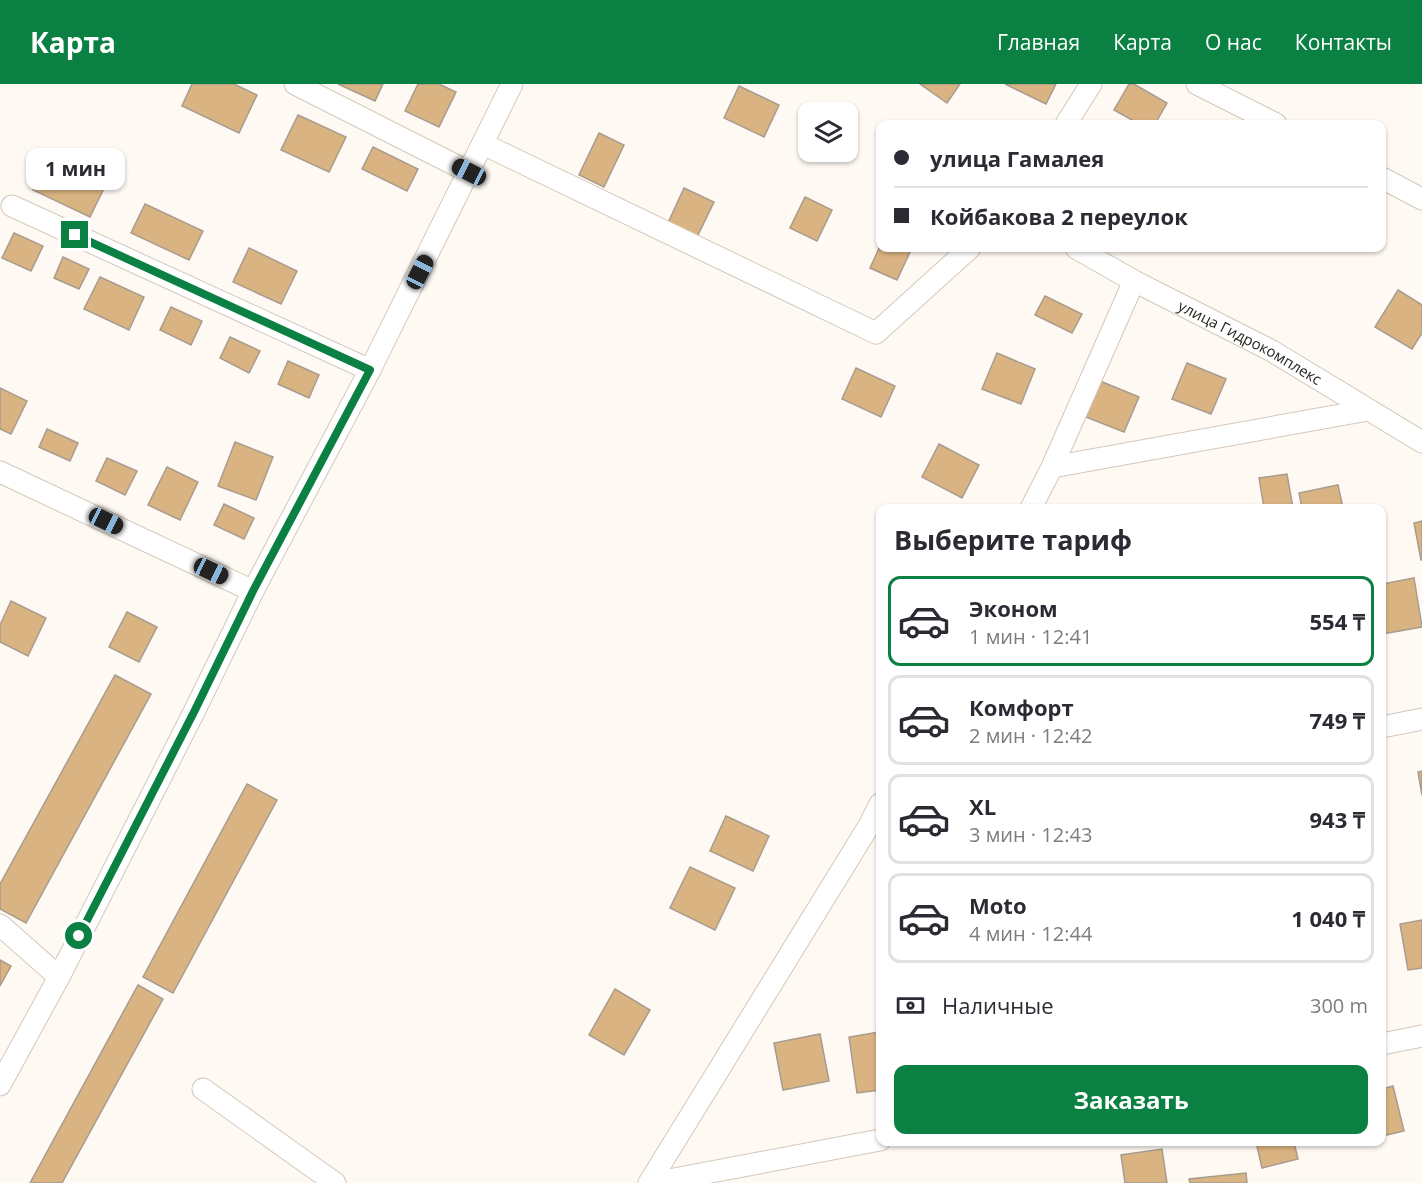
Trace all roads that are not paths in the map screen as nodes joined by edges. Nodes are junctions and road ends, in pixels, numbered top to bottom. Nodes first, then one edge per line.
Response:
1 (295, 84) edge
2 (512, 84) edge
3 (1091, 84) edge
4 (1197, 84) edge
5 (1068, 120) edge
6 (1268, 120) edge
7 (483, 144) junction
8 (469, 172) junction
9 (1386, 180) edge
10 (1422, 199) edge
11 (12, 206) dead end
12 (966, 252) edge
13 (1084, 252) edge
14 (1134, 281) junction
15 (370, 370) junction
16 (1368, 410) junction
17 (1422, 442) edge
18 (1052, 467) junction
19 (0, 472) edge
20 (1033, 504) edge
21 (253, 591) junction
22 (1422, 719) edge
23 (1386, 726) edge
24 (875, 823) edge
25 (0, 925) edge
26 (59, 976) junction
27 (1422, 1036) edge
28 (1386, 1043) edge
29 (0, 1085) edge
30 (203, 1089) dead end
31 (876, 1141) edge
32 (335, 1183) edge
33 (651, 1183) edge

1 - 8 street
2 - 7 street
3 - 5 street
4 - 6 street
7 - 8 street
7 - 12 street
8 - 15 street
9 - 10 street
11 - 15 street
13 - 14 street, улица Гидрокомплекс
14 - 16 street, улица Гидрокомплекс
14 - 18 street
15 - 21 street
16 - 17 street, улица Гидрокомплекс
16 - 18 street
18 - 20 street
19 - 21 street
21 - 26 street
22 - 23 street
24 - 33 street
25 - 26 street
26 - 29 street
27 - 28 street
30 - 32 street
31 - 33 street

